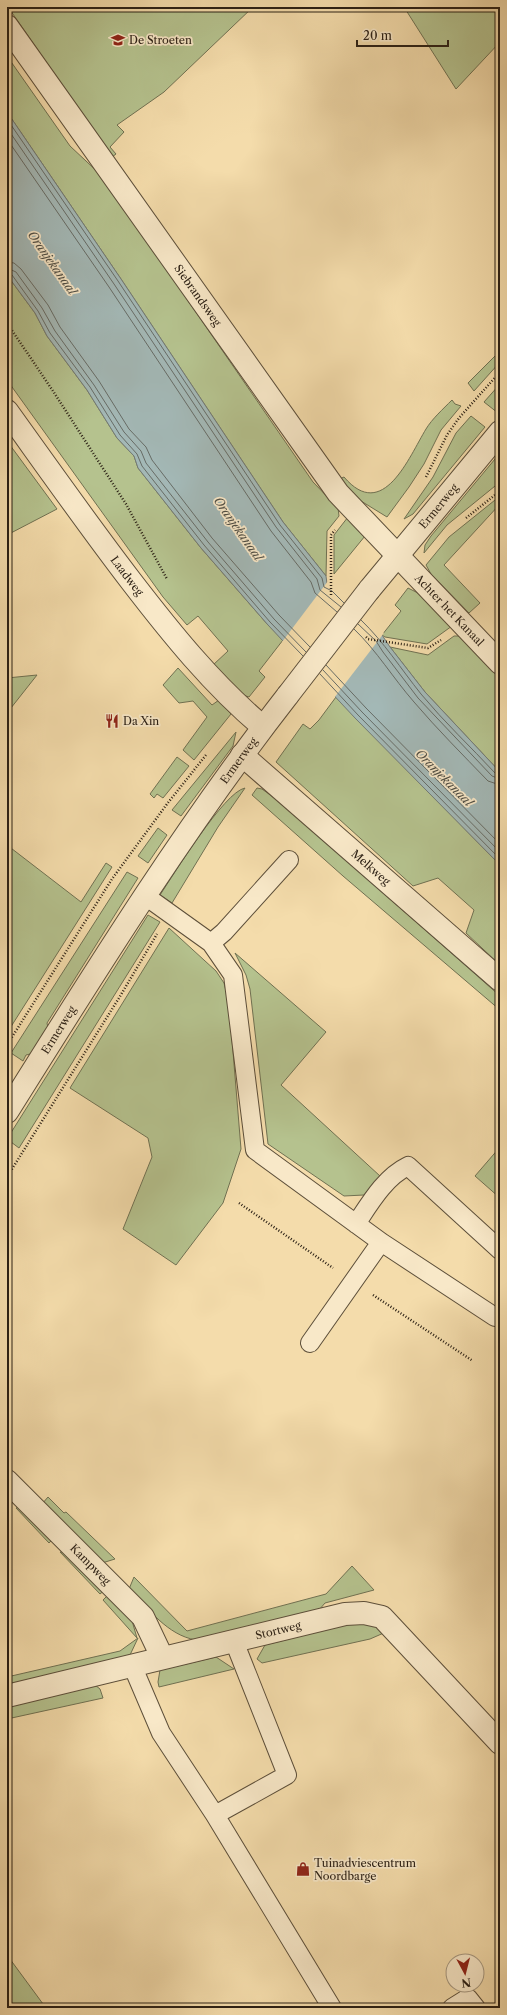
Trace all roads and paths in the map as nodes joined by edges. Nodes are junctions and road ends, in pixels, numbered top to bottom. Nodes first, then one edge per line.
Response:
1 (7, 26) edge
2 (7, 323) edge
3 (500, 372) edge
4 (7, 411) edge
5 (500, 432) edge
6 (423, 482) dead end
7 (331, 535) dead end
8 (399, 556) junction
9 (170, 586) dead end
10 (330, 593) dead end
11 (368, 640) dead end
12 (428, 648) dead end
13 (500, 663) edge
14 (263, 727) junction
15 (207, 754) dead end
16 (242, 755) junction
17 (289, 860) dead end
18 (144, 895) junction
19 (170, 913) junction
20 (211, 943) junction
21 (500, 980) edge
22 (7, 1045) edge
23 (7, 1112) edge
24 (7, 1177) edge
25 (356, 1224) junction
26 (380, 1242) junction
27 (500, 1250) edge
28 (500, 1318) edge
29 (310, 1343) dead end
30 (7, 1480) edge
31 (234, 1641) junction
32 (162, 1657) junction
33 (132, 1665) junction
34 (7, 1696) edge
35 (500, 1743) edge
36 (215, 1815) junction
37 (332, 2008) edge
38 (452, 2008) edge
39 (476, 2008) edge

1 - 8 street, Siebrandsweg
2 - 9 path
3 - 6 path
4 - 14 street, Laadweg
5 - 8 street, Ermerweg
7 - 10 path
8 - 13 street, Achter het Kanaal
8 - 14 street, Ermerweg, bridge
11 - 12 path
14 - 16 street, Ermerweg
15 - 22 path
16 - 18 street, Ermerweg
16 - 21 street, Melkweg
17 - 20 lane
18 - 19 lane
18 - 23 street, Ermerweg
19 - 20 lane
19 - 24 path
20 - 25 lane
25 - 26 lane
25 - 27 lane
26 - 28 lane
26 - 29 lane
30 - 32 street, Kampweg
31 - 32 street, Stortweg
31 - 35 street, Stortweg
31 - 36 lane
32 - 33 street, Stortweg
33 - 34 street, Stortweg
33 - 36 lane
36 - 37 lane
38 - 39 lane

